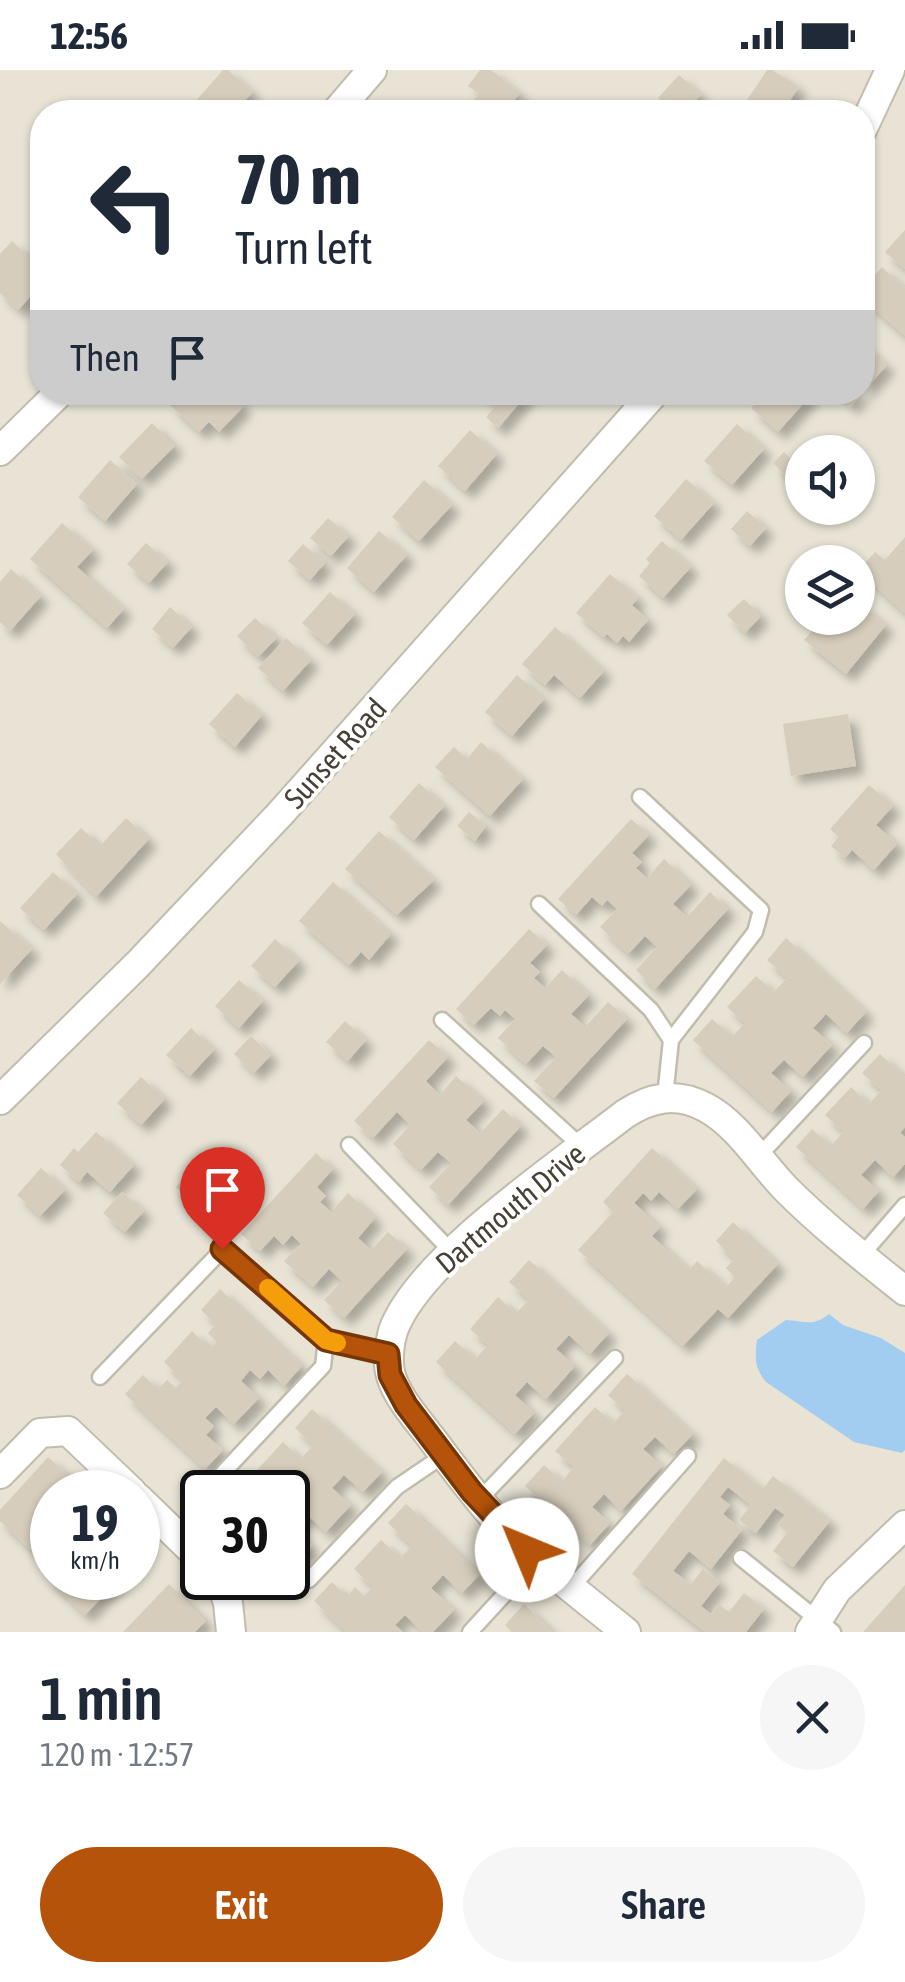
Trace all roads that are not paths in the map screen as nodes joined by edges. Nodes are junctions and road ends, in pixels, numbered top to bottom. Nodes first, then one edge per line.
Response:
1 (372, 70) edge
2 (890, 70) edge
3 (346, 100) edge
4 (875, 102) edge
5 (47, 405) edge
6 (643, 405) edge
7 (0, 451) edge
8 (640, 797) dead end
9 (539, 904) dead end
10 (442, 1020) dead end
11 (671, 1040) junction
12 (864, 1043) dead end
13 (664, 1097) junction
14 (0, 1100) edge
15 (349, 1145) dead end
16 (582, 1148) junction
17 (758, 1158) junction
18 (905, 1205) edge
19 (452, 1252) junction
20 (861, 1256) junction
21 (905, 1291) edge
22 (326, 1340) junction
23 (388, 1354) junction
24 (615, 1358) dead end
25 (100, 1377) dead end
26 (444, 1454) junction
27 (688, 1456) dead end
28 (109, 1470) edge
29 (226, 1470) edge
30 (0, 1474) edge
31 (479, 1500) junction
32 (160, 1519) edge
33 (905, 1525) edge
34 (180, 1539) edge
35 (741, 1558) dead end
36 (537, 1559) junction
37 (310, 1579) edge
38 (571, 1588) junction
39 (227, 1600) edge
40 (820, 1627) edge
41 (234, 1630) edge
42 (470, 1632) edge
43 (626, 1632) edge

1 - 3 street
2 - 4 street
5 - 7 street
6 - 14 street, Sunset Road
8 - 11 lane
9 - 11 lane
10 - 16 lane
11 - 13 lane
12 - 17 lane
13 - 16 street, Dartmouth Drive
13 - 17 street
15 - 19 lane
16 - 19 street, Dartmouth Drive
17 - 20 street
18 - 20 lane
19 - 23 street, Dartmouth Drive
20 - 21 street
22 - 23 lane
22 - 25 lane
22 - 29 lane
23 - 26 street
24 - 31 lane
26 - 31 street
26 - 37 lane
27 - 38 lane
28 - 30 street
31 - 36 street
32 - 34 street
33 - 40 street
35 - 40 lane
36 - 38 street
36 - 42 lane
38 - 43 street
39 - 41 street

